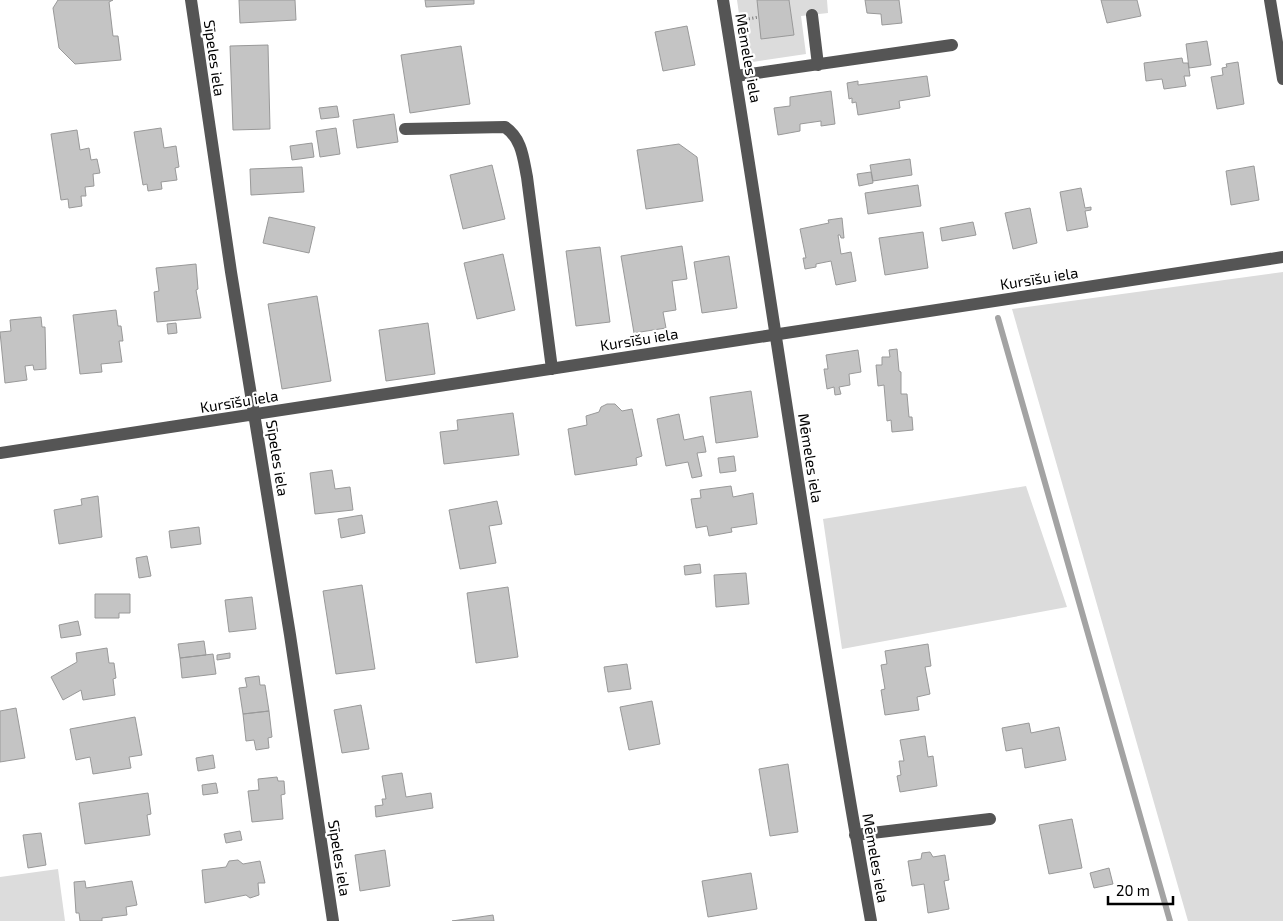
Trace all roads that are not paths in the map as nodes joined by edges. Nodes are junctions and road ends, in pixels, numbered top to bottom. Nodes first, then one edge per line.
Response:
1 (191, 0) edge
2 (722, 0) edge
3 (1270, 0) edge
4 (812, 16) dead end
5 (952, 45) dead end
6 (818, 65) junction
7 (736, 76) junction
8 (1283, 79) edge
9 (405, 129) dead end
10 (1283, 257) edge
11 (774, 335) junction
12 (552, 369) junction
13 (254, 415) junction
14 (0, 453) edge
15 (990, 819) dead end
16 (855, 835) junction
17 (333, 921) edge
18 (871, 921) edge

1 - 13 street, Sīpeles iela
2 - 7 street, Mēmeles iela
3 - 8 street
4 - 6 street
5 - 6 street
6 - 7 street
7 - 11 street, Mēmeles iela
9 - 12 street
10 - 11 street, Kursīšu iela
11 - 12 street, Kursīšu iela
11 - 16 street, Mēmeles iela
12 - 13 street, Kursīšu iela
13 - 14 street, Kursīšu iela
13 - 17 street, Sīpeles iela
15 - 16 street
16 - 18 street, Mēmeles iela

